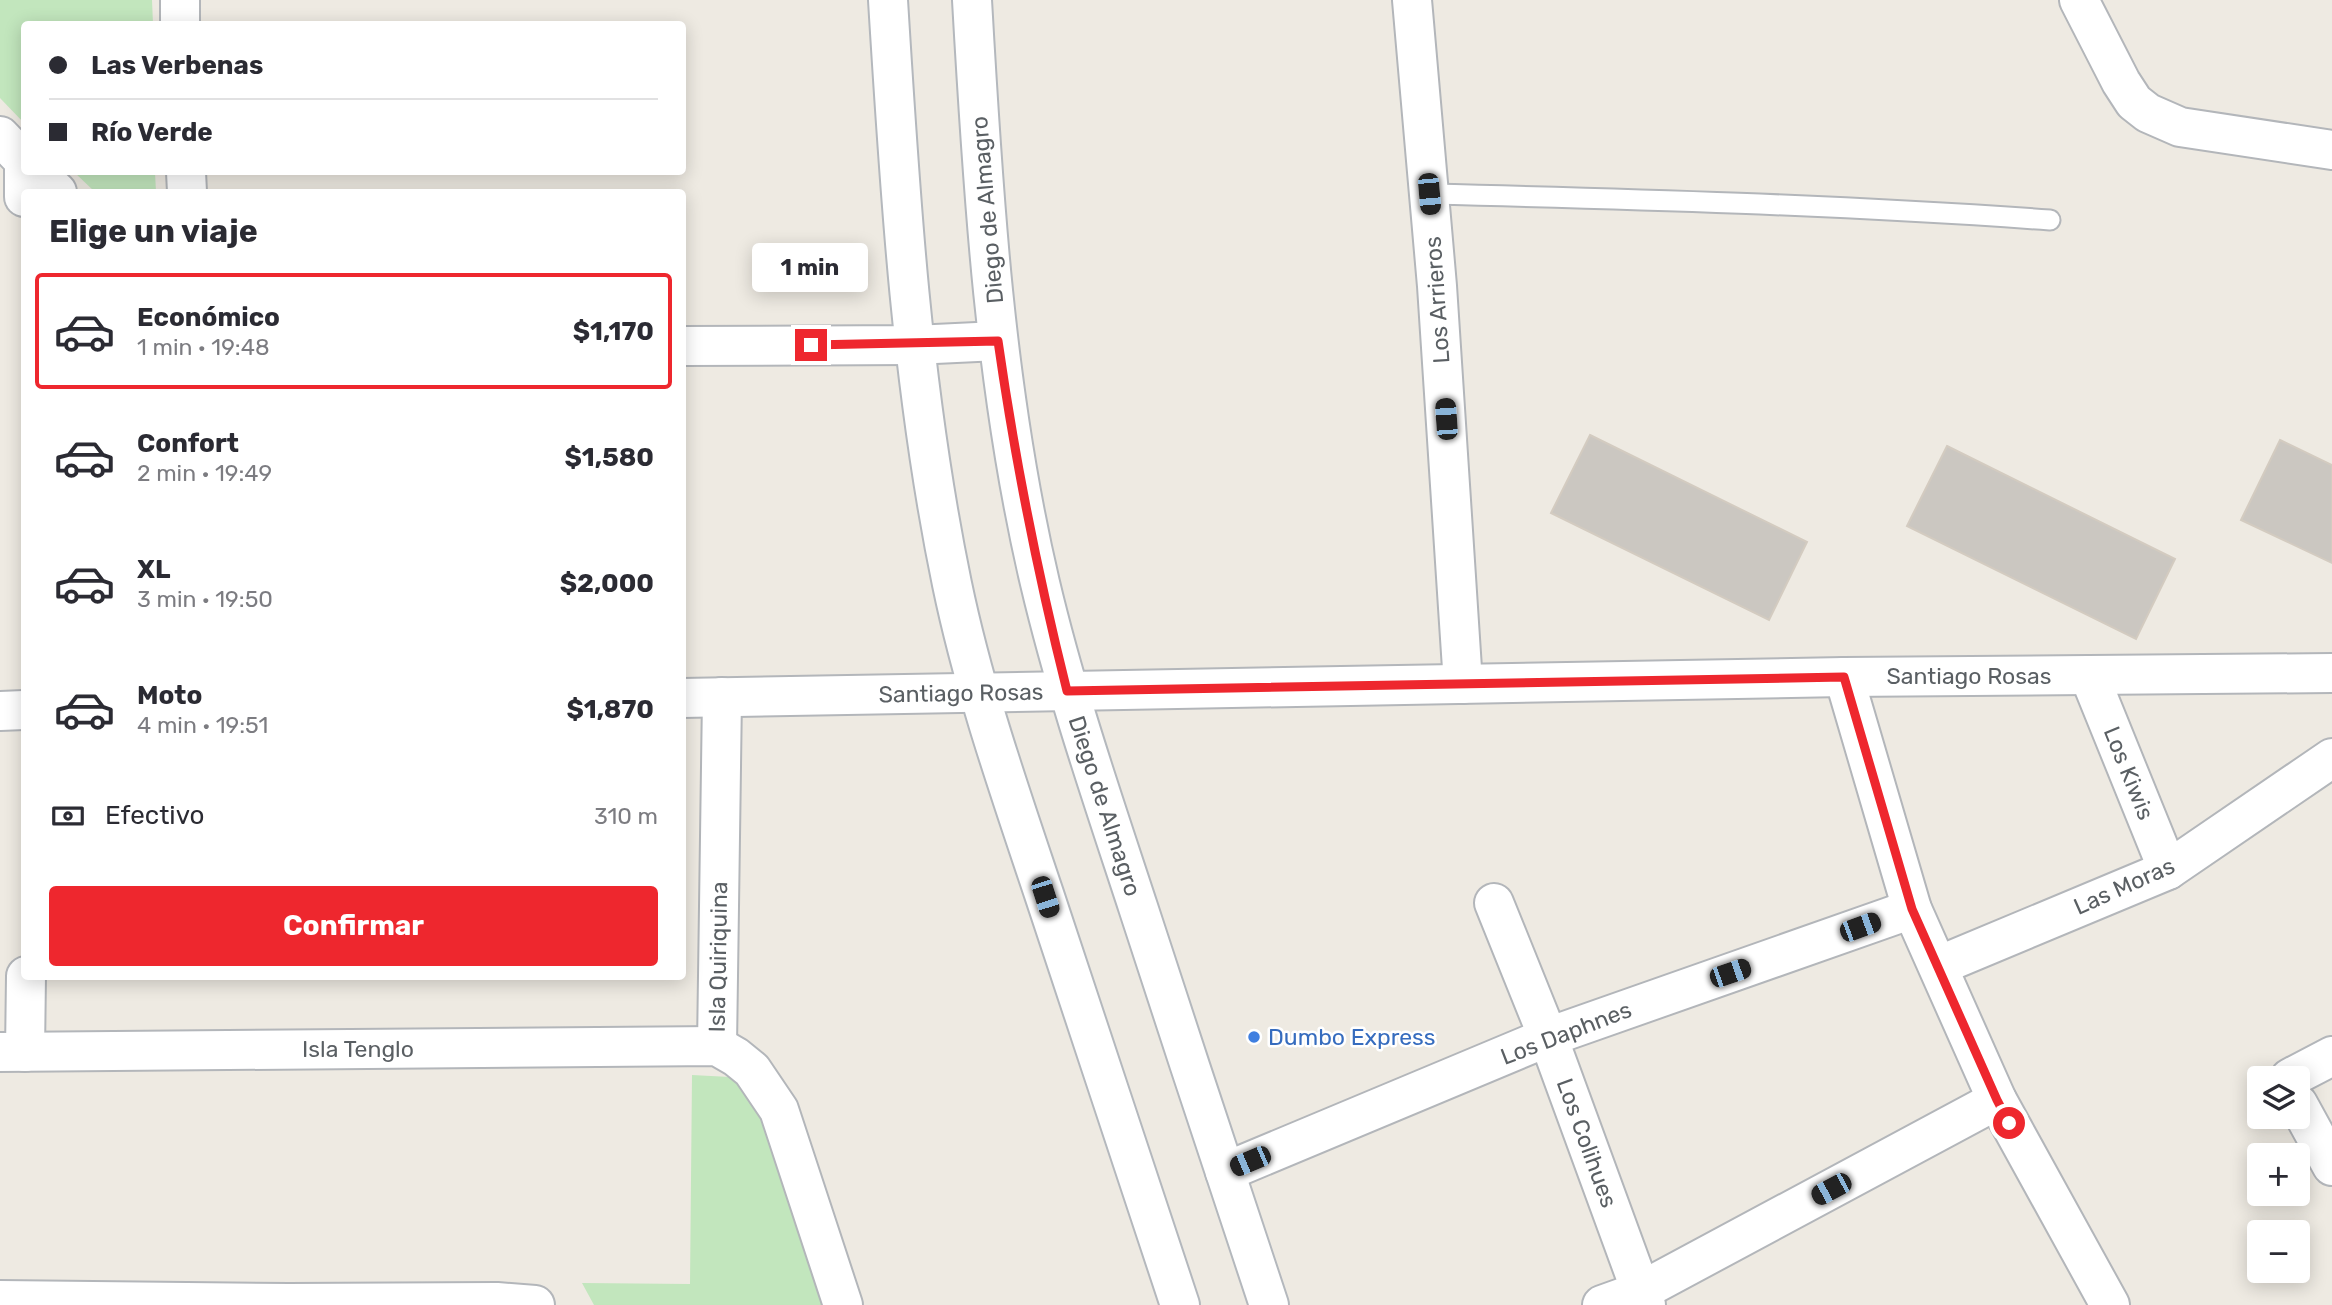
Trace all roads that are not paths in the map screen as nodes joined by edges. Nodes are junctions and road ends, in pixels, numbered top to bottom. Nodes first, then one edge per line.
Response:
1 (180, 0) edge
2 (888, 0) edge
3 (972, 0) edge
4 (1412, 0) edge
5 (2079, 0) edge
6 (180, 21) edge
7 (0, 135) edge
8 (2332, 150) edge
9 (21, 157) edge
10 (39, 175) edge
11 (54, 189) edge
12 (1429, 194) junction
13 (2050, 220) dead end
14 (998, 341) junction
15 (914, 345) junction
16 (686, 346) edge
17 (2332, 673) edge
18 (2089, 675) junction
19 (1844, 677) junction
20 (1464, 684) junction
21 (1067, 691) junction
22 (977, 693) junction
23 (722, 697) junction
24 (686, 698) edge
25 (21, 710) edge
26 (0, 711) edge
27 (2332, 758) edge
28 (2168, 870) junction
29 (1494, 903) dead end
30 (1912, 909) junction
31 (1938, 966) junction
32 (25, 980) edge
33 (1548, 1037) junction
34 (717, 1046) junction
35 (12, 1052) edge
36 (2332, 1056) edge
37 (2310, 1068) edge
38 (1997, 1100) junction
39 (2310, 1126) edge
40 (2332, 1166) edge
41 (1225, 1172) junction
42 (1644, 1298) edge
43 (22, 1302) edge
44 (289, 1304) edge
45 (535, 1305) edge
46 (843, 1305) edge
47 (1180, 1305) edge
48 (1269, 1305) edge
49 (1602, 1305) edge
50 (2110, 1305) edge

1 - 6 street
2 - 15 street
3 - 14 street, Diego de Almagro
4 - 12 street, Los Arrieros
5 - 8 street
7 - 9 street
10 - 11 street
12 - 13 lane
12 - 20 street, Los Arrieros
14 - 15 street
14 - 21 street, Diego de Almagro
15 - 16 street
15 - 22 street
17 - 18 street, Santiago Rosas
18 - 19 street, Santiago Rosas
18 - 28 street, Los Kiwis
19 - 20 street, Santiago Rosas
19 - 30 street
20 - 21 street, Santiago Rosas
21 - 22 street, Santiago Rosas
21 - 41 street, Diego de Almagro
22 - 23 street, Santiago Rosas
22 - 47 street
23 - 24 street, Santiago Rosas
23 - 34 street, Isla Quiriquina
25 - 26 street
27 - 28 street, Las Moras
28 - 31 street, Las Moras
29 - 33 street, Los Colihues
30 - 31 street
30 - 33 street, Los Daphnes
31 - 38 street
32 - 35 street
33 - 41 street, Los Daphnes
33 - 42 street, Los Colihues
34 - 35 street, Isla Tenglo
34 - 46 street, Isla Quiriquina
36 - 37 street
38 - 42 street
38 - 50 street
39 - 40 street
41 - 48 street, Diego de Almagro
42 - 49 street
43 - 44 street
44 - 45 street

